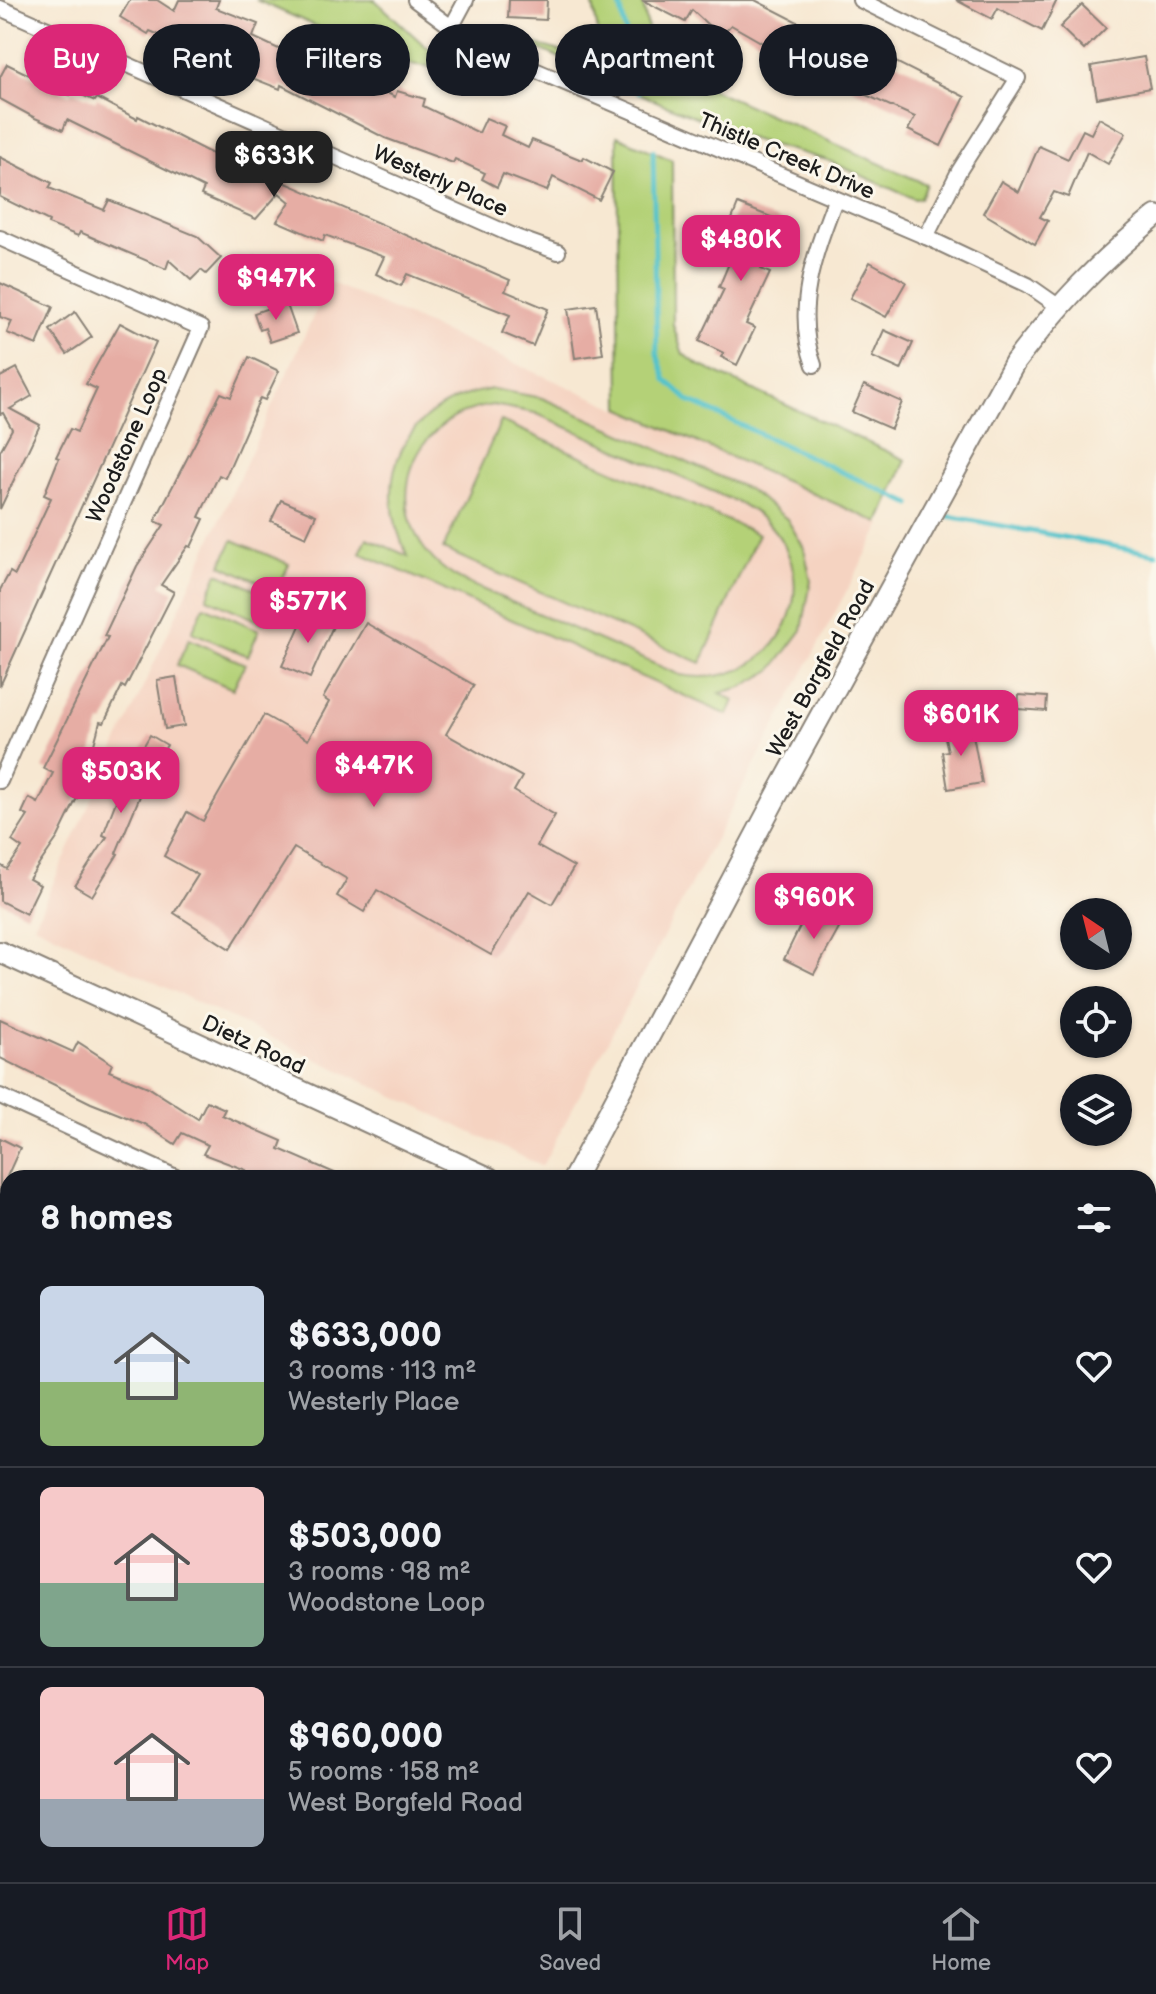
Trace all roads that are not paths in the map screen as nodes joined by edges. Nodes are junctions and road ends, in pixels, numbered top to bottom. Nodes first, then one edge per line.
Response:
1 (415, 0) edge
2 (466, 0) edge
3 (860, 0) edge
4 (0, 8) edge
5 (446, 24) edge
6 (453, 24) edge
7 (539, 72) edge
8 (835, 200) junction
9 (1156, 216) edge
10 (926, 237) junction
11 (0, 238) edge
12 (558, 252) dead end
13 (1058, 306) junction
14 (814, 365) dead end
15 (0, 781) edge
16 (0, 952) edge
17 (0, 1096) edge
18 (159, 1170) edge
19 (472, 1170) edge
20 (578, 1170) edge

1 - 5 street, Thistle Creek Drive
2 - 6 street
3 - 10 street
4 - 12 street, Westerly Place
7 - 8 street, Thistle Creek Drive
8 - 10 street, Thistle Creek Drive
8 - 14 street
9 - 13 street, West Borgfeld Road
10 - 13 street, Thistle Creek Drive
11 - 15 street, Woodstone Loop
13 - 20 street, West Borgfeld Road
16 - 19 street, Dietz Road
17 - 18 street

